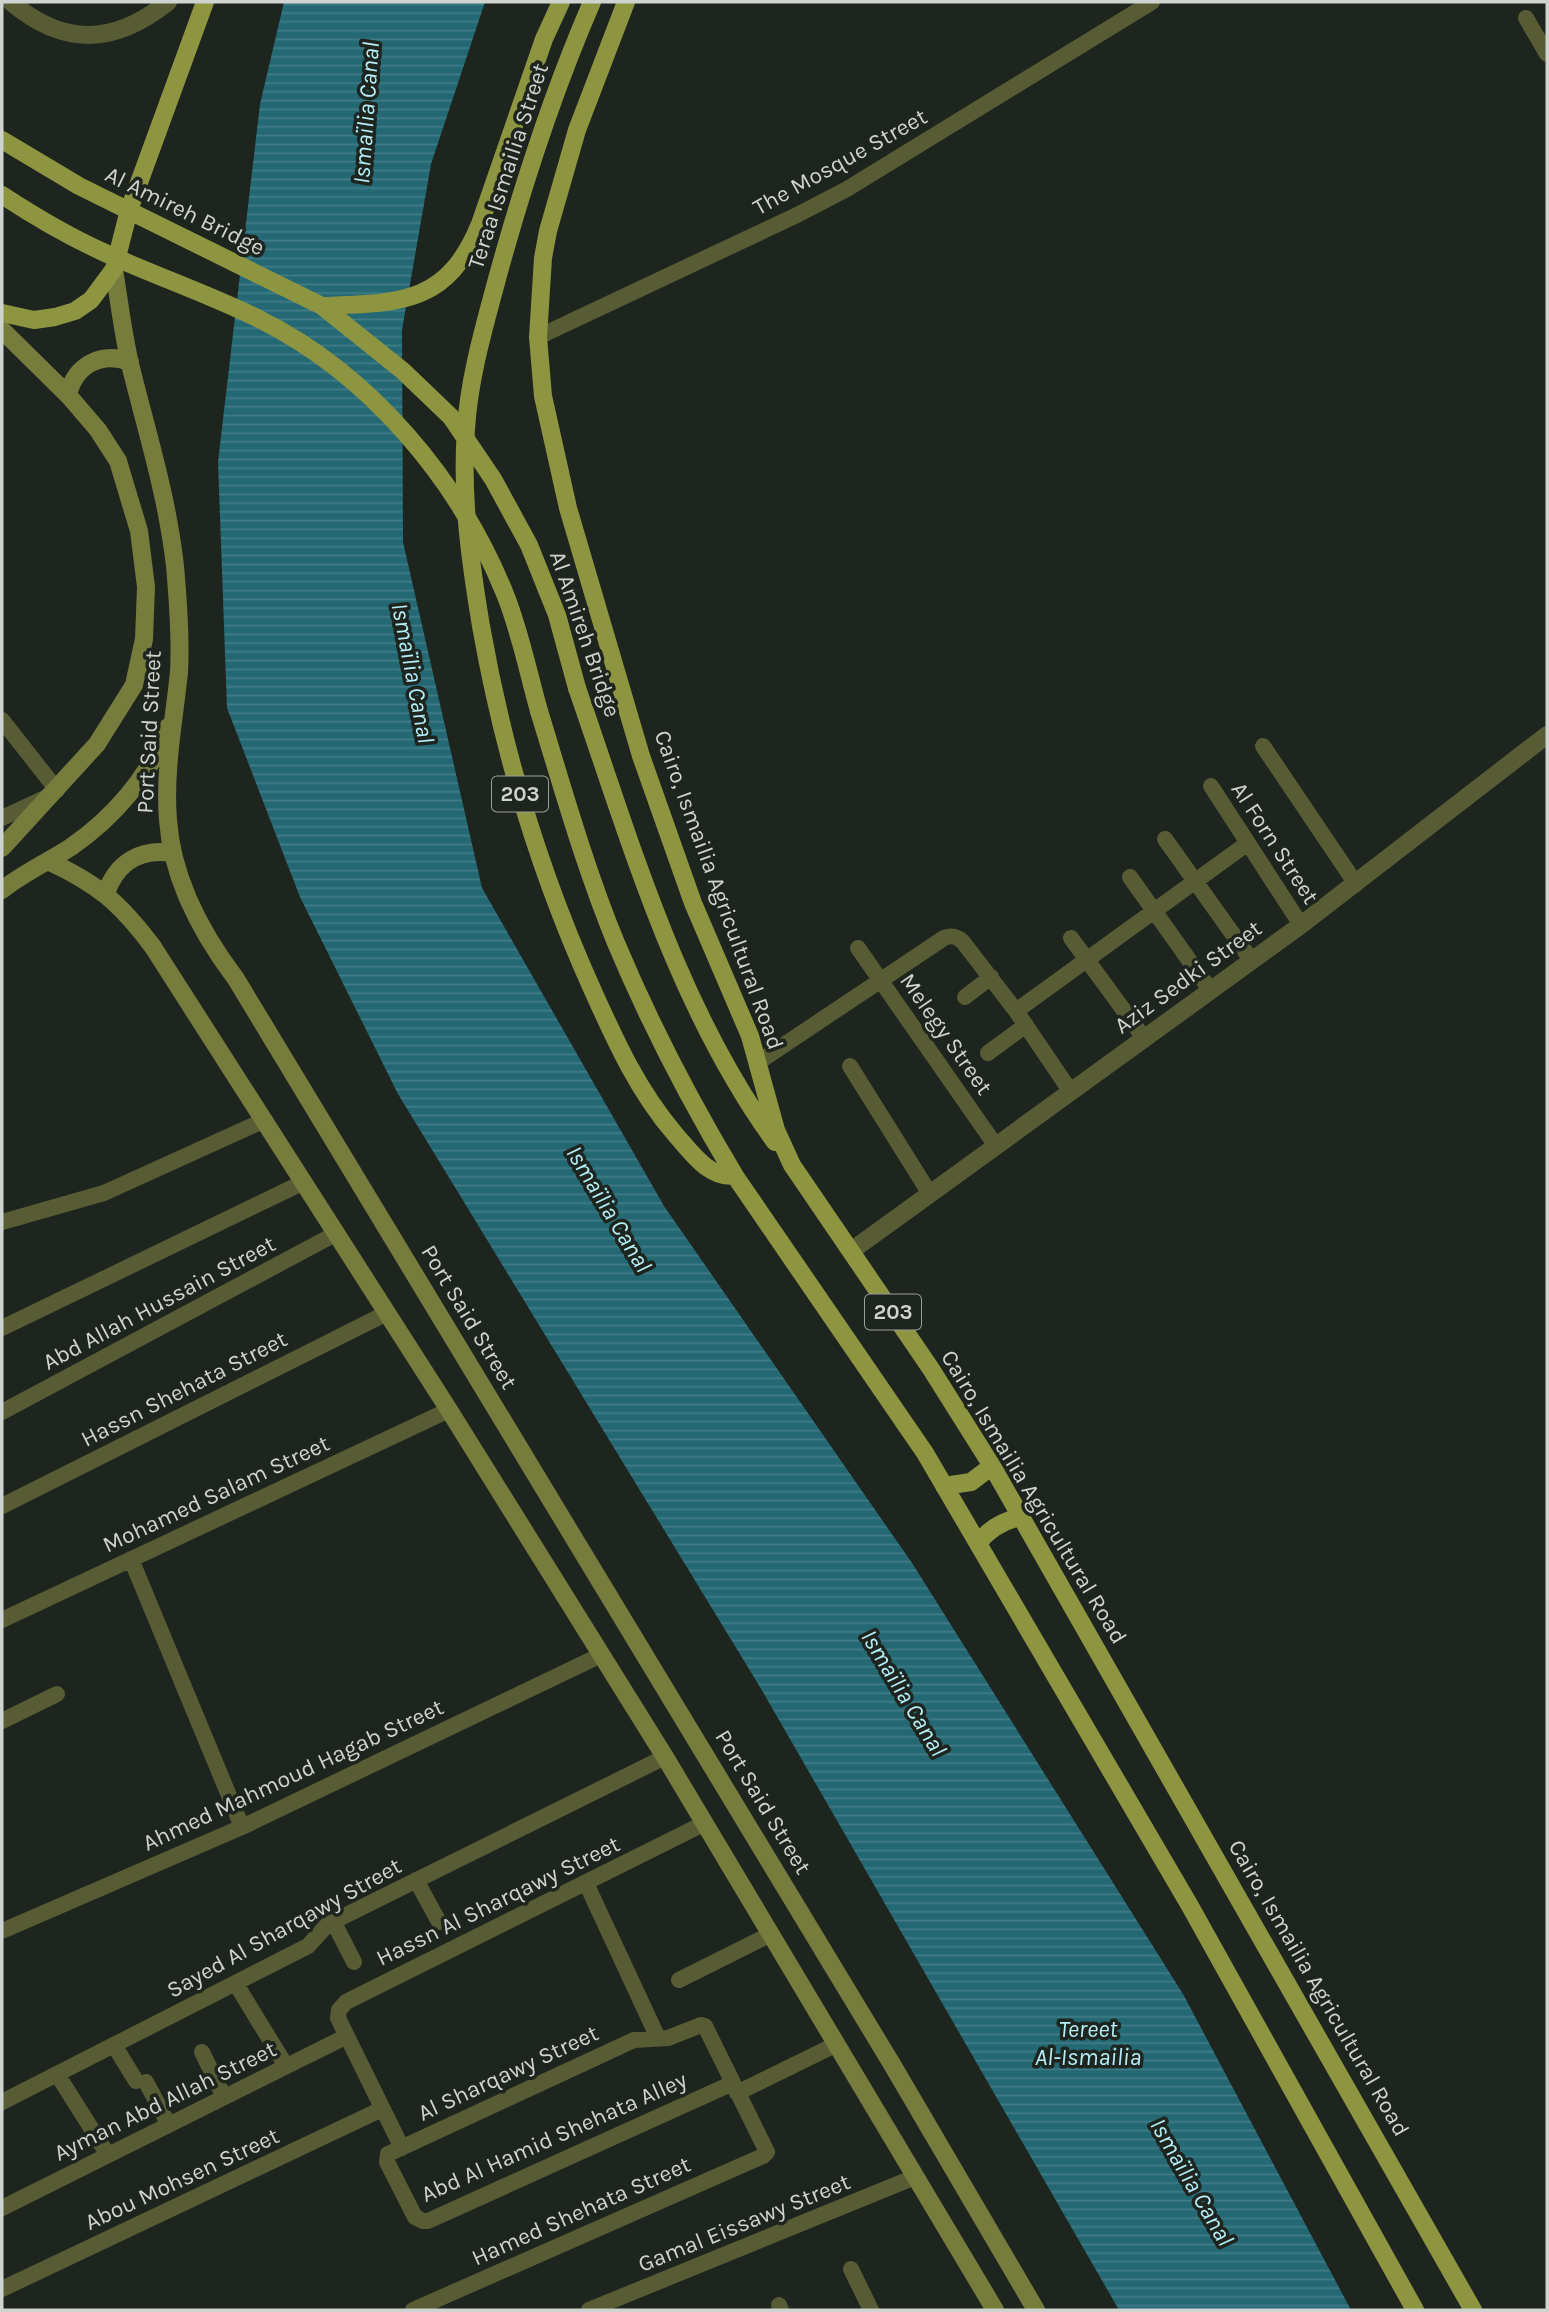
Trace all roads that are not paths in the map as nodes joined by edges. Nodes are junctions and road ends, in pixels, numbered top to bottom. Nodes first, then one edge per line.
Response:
1 (10, 2) edge
2 (168, 2) edge
3 (205, 2) edge
4 (561, 2) edge
5 (592, 2) edge
6 (626, 2) edge
7 (1152, 2) edge
8 (1526, 18) dead end
9 (1547, 54) edge
10 (2, 140) edge
11 (2, 195) edge
12 (114, 269) junction
13 (322, 306) junction
14 (2, 313) edge
15 (2, 330) edge
16 (538, 337) junction
17 (130, 362) junction
18 (68, 395) junction
19 (175, 711) junction
20 (4, 729) edge
21 (1547, 735) edge
22 (1264, 746) dead end
23 (1211, 786) dead end
24 (54, 793) junction
25 (2, 818) edge
26 (1165, 839) dead end
27 (1248, 843) junction
28 (2, 848) edge
29 (173, 853) junction
30 (48, 861) junction
31 (1130, 877) dead end
32 (1195, 881) junction
33 (1356, 884) junction
34 (2, 890) edge
35 (106, 893) junction
36 (1154, 911) junction
37 (1301, 925) junction
38 (1071, 938) dead end
39 (858, 948) dead end
40 (1087, 960) junction
41 (1252, 961) junction
42 (991, 977) junction
43 (881, 980) junction
44 (1211, 991) junction
45 (965, 997) dead end
46 (1016, 1011) junction
47 (1026, 1025) junction
48 (1144, 1038) junction
49 (988, 1053) dead end
50 (757, 1063) junction
51 (850, 1066) dead end
52 (1070, 1092) junction
53 (265, 1120) junction
54 (996, 1146) junction
55 (792, 1165) junction
56 (735, 1176) junction
57 (304, 1182) junction
58 (930, 1194) junction
59 (2, 1222) edge
60 (337, 1233) junction
61 (851, 1251) junction
62 (387, 1313) junction
63 (2, 1328) edge
64 (449, 1410) junction
65 (2, 1412) edge
66 (992, 1466) junction
67 (944, 1486) junction
68 (2, 1506) edge
69 (1020, 1517) junction
70 (978, 1544) junction
71 (131, 1559) junction
72 (2, 1619) edge
73 (601, 1656) junction
74 (57, 1694) dead end
75 (2, 1702) edge
76 (6, 1719) edge
77 (665, 1757) junction
78 (705, 1823) junction
79 (242, 1827) junction
80 (416, 1880) junction
81 (586, 1883) junction
82 (333, 1922) junction
83 (439, 1922) dead end
84 (2, 1931) edge
85 (771, 1934) junction
86 (354, 1962) dead end
87 (679, 1980) dead end
88 (236, 1983) junction
89 (347, 2036) junction
90 (658, 2038) junction
91 (837, 2044) junction
92 (114, 2045) junction
93 (201, 2052) dead end
94 (286, 2066) junction
95 (57, 2074) junction
96 (735, 2088) junction
97 (225, 2097) junction
98 (2, 2102) edge
99 (382, 2109) junction
100 (169, 2125) junction
101 (402, 2148) junction
102 (108, 2155) junction
103 (386, 2159) joint
104 (915, 2177) junction
105 (2, 2208) edge
106 (851, 2269) dead end
107 (2, 2290) edge
108 (413, 2310) edge
109 (589, 2310) edge
110 (871, 2310) edge
111 (995, 2310) edge
112 (1036, 2310) edge
113 (1415, 2310) edge
114 (1473, 2310) edge

1 - 2 street
3 - 12 main road
4 - 13 main road
5 - 56 main road, Teraa Ismailia Street / 203
6 - 16 main road, Cairo, Ismailia Agricultural Road / 203
7 - 16 street, The Mosque Street
8 - 9 street
10 - 13 main road, Al Amireh Bridge, bridge
11 - 56 main road, bridge
12 - 14 main road
12 - 17 main road, Port Said Street
13 - 55 main road, Al Amireh Bridge, bridge
15 - 18 main road
16 - 50 main road, Cairo, Ismailia Agricultural Road / 203
17 - 18 main road
17 - 19 main road, Port Said Street
18 - 24 main road
19 - 29 main road, Port Said Street
19 - 30 main road
20 - 24 street
21 - 33 street, Aziz Sedki Street
22 - 33 street
23 - 27 street, Al Forn Street
24 - 25 street
24 - 28 main road
26 - 32 street
27 - 32 street
27 - 37 street, Al Forn Street
29 - 35 main road
29 - 112 main road, Port Said Street
30 - 34 main road
30 - 35 main road
31 - 36 street
32 - 36 street
32 - 41 street
33 - 37 street, Aziz Sedki Street
35 - 53 main road
36 - 40 street
36 - 44 street
37 - 41 street, Aziz Sedki Street
38 - 40 street
39 - 43 street, Melegy Street
40 - 46 street
40 - 48 street
41 - 44 street, Aziz Sedki Street
42 - 43 street
42 - 45 street
42 - 46 street
43 - 50 street
43 - 54 street, Melegy Street
44 - 48 street, Aziz Sedki Street
46 - 47 street
47 - 49 street
47 - 52 street
48 - 52 street, Aziz Sedki Street
50 - 55 main road, Cairo, Ismailia Agricultural Road / 203
51 - 58 street
52 - 54 street, Aziz Sedki Street
53 - 57 main road
53 - 59 street
54 - 58 street, Aziz Sedki Street
55 - 61 main road, Cairo, Ismailia Agricultural Road / 203
56 - 67 main road, 203
57 - 60 main road
57 - 63 street
58 - 61 street, Aziz Sedki Street
60 - 62 main road
60 - 65 street, Abd Allah Hussain Street
61 - 66 main road, Cairo, Ismailia Agricultural Road / 203
62 - 64 main road
62 - 68 street, Hassn Shehata Street
64 - 71 street, Mohamed Salam Street
64 - 73 main road
66 - 67 main road
66 - 69 main road, Cairo, Ismailia Agricultural Road / 203
67 - 70 main road, 203
69 - 70 main road
69 - 114 main road, Cairo, Ismailia Agricultural Road / 203
70 - 113 main road, 203
71 - 72 street, Mohamed Salam Street
71 - 79 street
73 - 77 main road
73 - 79 street, Ahmed Mahmoud Hagab Street
74 - 76 street
75 - 76 street
77 - 78 main road
77 - 80 street, Sayed Al Sharqawy Street
78 - 81 street, Hassn Al Sharqawy Street
78 - 85 main road
79 - 84 street, Ahmed Mahmoud Hagab Street
80 - 82 street, Sayed Al Sharqawy Street
80 - 83 street
81 - 89 street, Hassn Al Sharqawy Street
81 - 90 street
82 - 86 street
82 - 88 street, Sayed Al Sharqawy Street
85 - 87 street
85 - 91 main road
88 - 92 street, Sayed Al Sharqawy Street
88 - 94 street
89 - 94 street, Ayman Abd Allah Street
89 - 99 street, Al Sharqawy Street
90 - 96 street
90 - 101 street, Al Sharqawy Street
91 - 96 street, Abd Al Hamid Shehata Alley
91 - 104 main road
92 - 95 street, Sayed Al Sharqawy Street
92 - 100 street
93 - 97 street
94 - 97 street, Ayman Abd Allah Street
95 - 98 street, Sayed Al Sharqawy Street
95 - 102 street
96 - 103 street, Abd Al Hamid Shehata Alley
96 - 108 street, Hamed Shehata Street
97 - 100 street, Ayman Abd Allah Street
99 - 101 street, Al Sharqawy Street
99 - 107 street, Abou Mohsen Street
100 - 102 street, Ayman Abd Allah Street
101 - 103 street, Al Sharqawy Street
102 - 105 street, Ayman Abd Allah Street
104 - 109 street, Gamal Eissawy Street
104 - 111 main road
106 - 110 street

